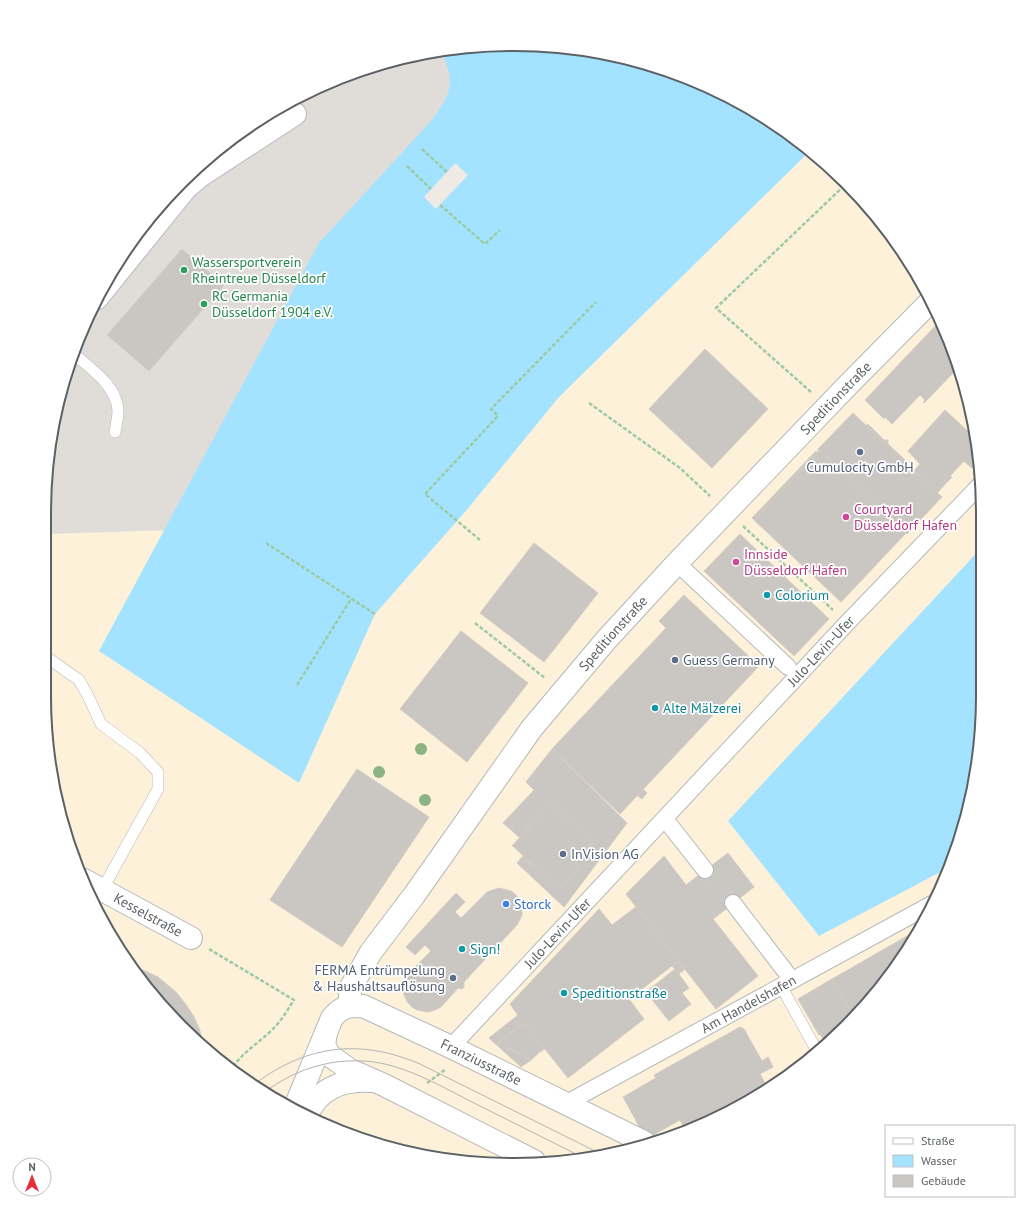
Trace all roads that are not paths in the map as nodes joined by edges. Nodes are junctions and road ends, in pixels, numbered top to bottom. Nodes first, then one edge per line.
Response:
1 (294, 114) dead end
2 (208, 167) edge
3 (191, 182) edge
4 (125, 264) edge
5 (926, 306) edge
6 (78, 358) edge
7 (115, 432) dead end
8 (975, 490) edge
9 (677, 563) junction
10 (51, 660) edge
11 (788, 667) dead end
12 (665, 819) junction
13 (706, 870) tunnel mouth
14 (93, 885) edge
15 (733, 903) tunnel mouth
16 (924, 909) edge
17 (191, 938) road end
18 (786, 983) junction
19 (350, 1006) junction
20 (326, 1033) junction
21 (815, 1046) edge
22 (455, 1049) junction
23 (384, 1085) junction
24 (296, 1104) edge
25 (565, 1104) junction
26 (309, 1110) edge
27 (640, 1140) edge
28 (527, 1158) edge

1 - 2 street
3 - 4 street
5 - 9 street, Speditionstraße
6 - 7 lane
8 - 12 street, Julo-Levin-Ufer
9 - 11 street
9 - 19 street, Speditionstraße
10 - 14 lane
12 - 13 street
12 - 22 street, Julo-Levin-Ufer
14 - 17 street, Kesselstraße
15 - 18 street
16 - 18 street, Am Handelshafen
18 - 21 lane
18 - 25 street, Am Handelshafen
19 - 20 street
19 - 22 street, Franziusstraße
20 - 23 street
20 - 24 street
22 - 25 street, Franziusstraße
23 - 26 street
23 - 28 street
25 - 27 street, Franziusstraße

